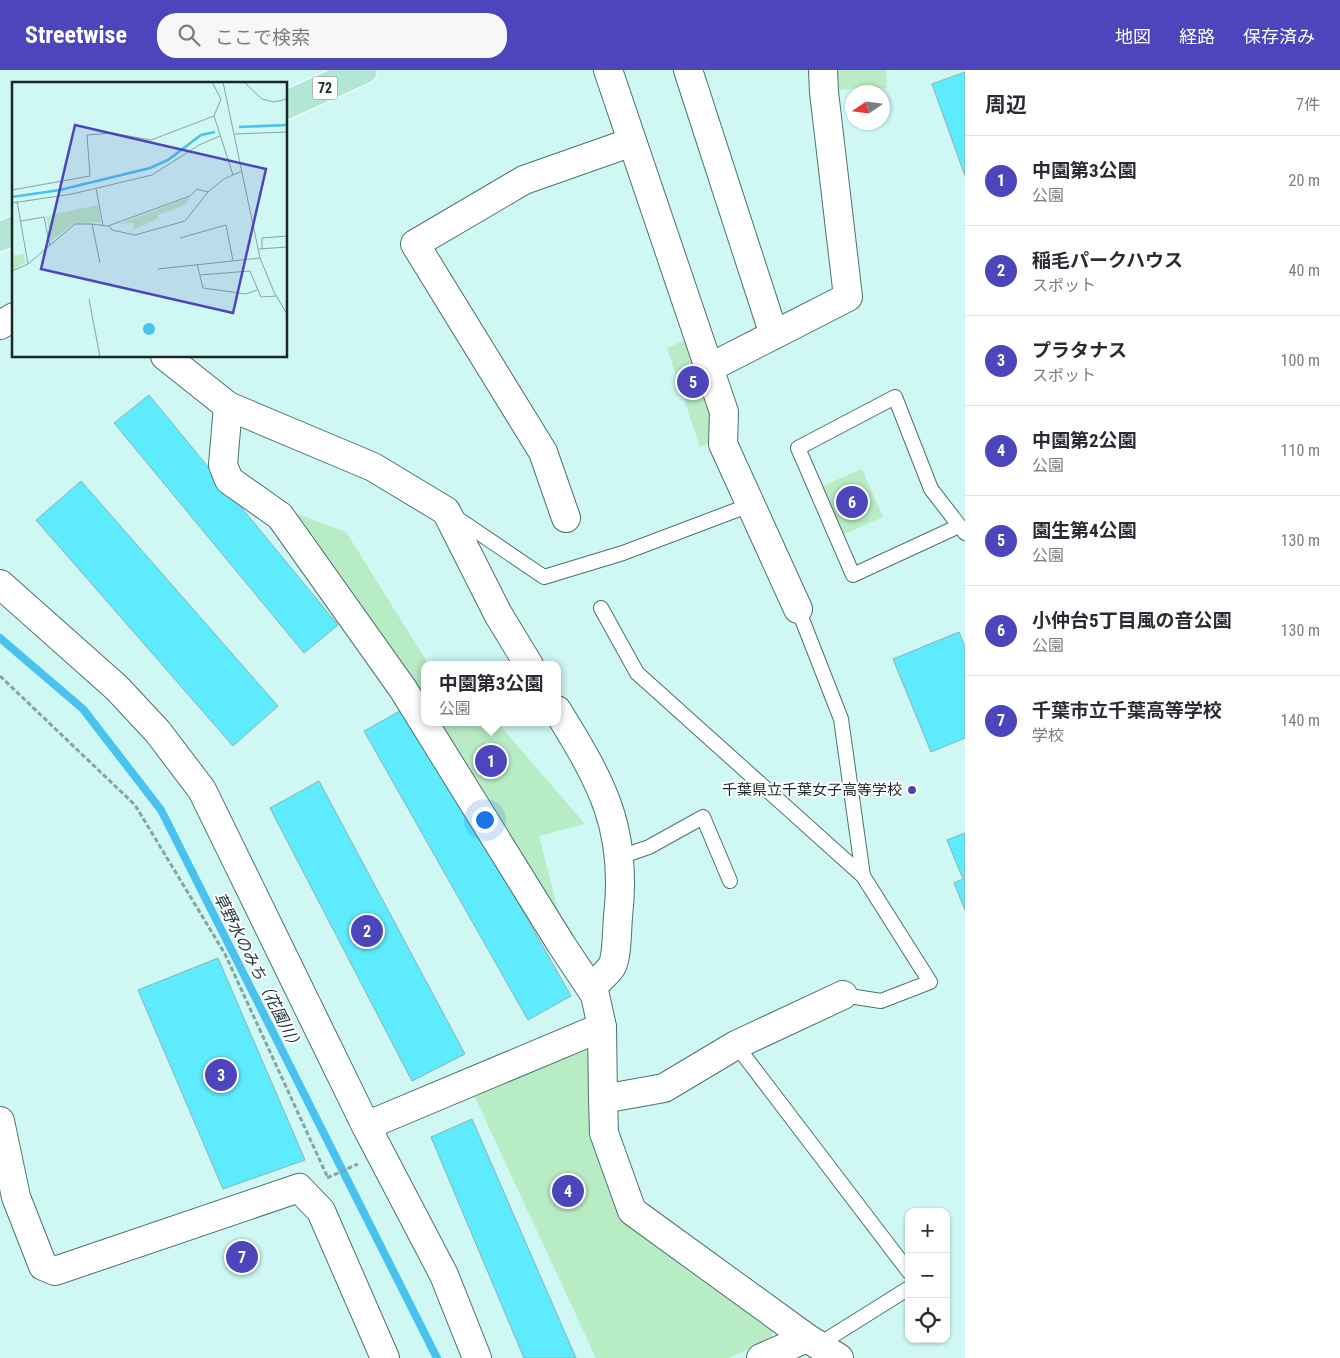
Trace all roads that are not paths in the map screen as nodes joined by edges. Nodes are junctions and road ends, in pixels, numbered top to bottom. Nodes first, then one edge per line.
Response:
1 (363, 70) edge
2 (608, 70) edge
3 (688, 70) edge
4 (824, 70) edge
5 (288, 104) edge
6 (632, 142) junction
7 (12, 231) edge
8 (0, 237) edge
9 (12, 317) edge
10 (0, 325) edge
11 (774, 335) junction
12 (168, 358) edge
13 (708, 368) junction
14 (228, 406) junction
15 (750, 505) junction
16 (446, 511) junction
17 (566, 518) dead end
18 (962, 530) edge
19 (0, 584) edge
20 (601, 608) dead end
21 (798, 609) joint
22 (527, 661) edge
23 (561, 716) edge
24 (421, 719) edge
25 (425, 726) edge
26 (620, 857) junction
27 (863, 876) junction
28 (730, 880) dead end
29 (591, 988) junction
30 (843, 994) joint
31 (602, 1027) junction
32 (736, 1045) junction
33 (603, 1099) junction
34 (0, 1121) edge
35 (366, 1126) junction
36 (905, 1267) edge
37 (905, 1291) edge
38 (821, 1347) edge
39 (385, 1358) edge
40 (477, 1358) edge
41 (761, 1358) edge

1 - 5 main road, 72
2 - 6 street
3 - 11 street
4 - 11 street
6 - 13 street
6 - 17 street
7 - 8 main road
9 - 10 street
11 - 13 street
12 - 14 street
13 - 15 street
14 - 16 street
14 - 24 street
15 - 16 lane
15 - 21 street
16 - 22 street
18 - 18 lane
19 - 35 street
20 - 27 lane
21 - 27 lane
23 - 26 street
25 - 29 street
26 - 28 lane
26 - 29 street
27 - 30 lane
29 - 31 street
30 - 32 street
31 - 33 street
31 - 35 street
32 - 33 street
32 - 36 lane
33 - 38 street
34 - 39 street
35 - 40 street
37 - 38 lane
38 - 41 street

